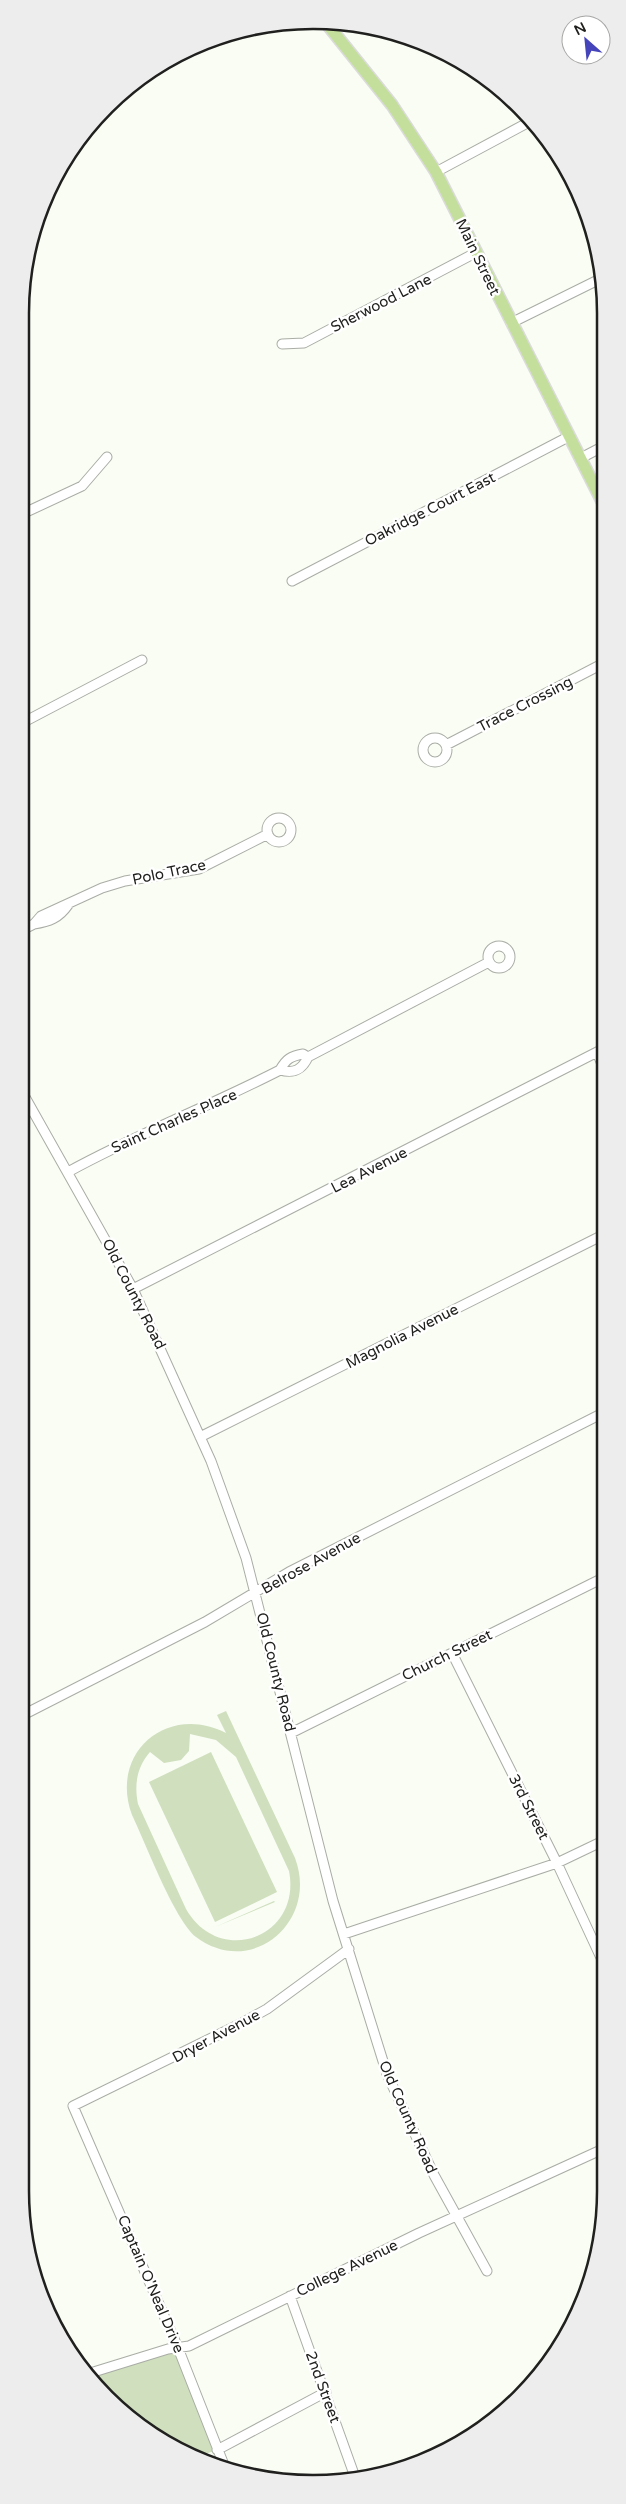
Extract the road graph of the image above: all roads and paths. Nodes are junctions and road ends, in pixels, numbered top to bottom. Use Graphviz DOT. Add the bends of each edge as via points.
graph roads {
  1 [pos="331,29"];
  2 [pos="525,124"];
  3 [pos="436,172"];
  4 [pos="476,252"];
  5 [pos="596,281"];
  6 [pos="511,323"];
  7 [pos="282,344"];
  8 [pos="568,437"];
  9 [pos="597,450"];
  10 [pos="107,457"];
  11 [pos="581,458"];
  12 [pos="597,491"];
  13 [pos="29,511"];
  14 [pos="292,582"];
  15 [pos="142,660"];
  16 [pos="597,667"];
  17 [pos="29,719"];
  18 [pos="446,745"];
  19 [pos="268,834"];
  20 [pos="29,926"];
  21 [pos="489,962"];
  22 [pos="597,1052"];
  23 [pos="308,1057"];
  24 [pos="280,1070"];
  25 [pos="29,1102"];
  26 [pos="68,1172"];
  27 [pos="597,1238"];
  28 [pos="133,1289"];
  29 [pos="597,1416"];
  30 [pos="200,1437"];
  31 [pos="597,1581"];
  32 [pos="255,1593"];
  33 [pos="452,1653"];
  34 [pos="29,1712"];
  35 [pos="292,1733"];
  36 [pos="597,1844"];
  37 [pos="557,1863"];
  38 [pos="344,1934"];
  39 [pos="597,1947"];
  40 [pos="349,1948"];
  41 [pos="74,2106"];
  42 [pos="597,2152"];
  43 [pos="456,2218"];
  44 [pos="486,2272"];
  45 [pos="290,2296"];
  46 [pos="178,2348"];
  47 [pos="94,2372"];
  48 [pos="326,2392"];
  49 [pos="217,2450"];
  50 [pos="222,2460"];
  51 [pos="353,2472"];
  1 -- 3 [label="main road, Main Street" via="392,106"];
  2 -- 3 [label="street"];
  3 -- 4 [label="main road, Main Street"];
  4 -- 6 [label="main road, Main Street"];
  4 -- 7 [label="street, Sherwood Lane" via="304,343"];
  5 -- 6 [label="street"];
  6 -- 8 [label="main road, Main Street"];
  8 -- 11 [label="main road, Main Street"];
  8 -- 14 [label="street, Oakridge Court East"];
  9 -- 11 [label="street"];
  10 -- 13 [label="street" via="82,486"];
  11 -- 12 [label="main road, Main Street"];
  15 -- 17 [label="street"];
  16 -- 18 [label="street, Trace Crossing"];
  19 -- 20 [label="street, Polo Trace" via="199,869 102,888 41,916"];
  21 -- 23 [label="street, Saint Charles Place"];
  22 -- 28 [label="street, Lea Avenue"];
  23 -- 24 [label="street, Saint Charles Place" via="297,1071"];
  23 -- 24 [label="street, Saint Charles Place" via="303,1054 292,1056 285,1060"];
  24 -- 26 [label="street, Saint Charles Place"];
  25 -- 26 [label="street, Old County Road"];
  26 -- 28 [label="street, Old County Road"];
  27 -- 30 [label="street, Magnolia Avenue"];
  28 -- 30 [label="street, Old County Road"];
  29 -- 32 [label="street, Belrose Avenue" via="340,1545"];
  30 -- 32 [label="street, Old County Road" via="235,1525"];
  31 -- 33 [label="street, Church Street"];
  32 -- 34 [label="street, Belrose Avenue"];
  32 -- 35 [label="street, Old County Road"];
  33 -- 35 [label="street, Church Street"];
  33 -- 37 [label="street, 3rd Street"];
  35 -- 38 [label="street, Old County Road"];
  36 -- 37 [label="street"];
  37 -- 38 [label="street"];
  37 -- 39 [label="street, 3rd Street"];
  38 -- 40 [label="street, Old County Road"];
  40 -- 41 [label="street, Dryer Avenue" via="267,2009"];
  40 -- 43 [label="street, Old County Road" via="389,2079"];
  41 -- 46 [label="street, Captain O'Neal Drive"];
  42 -- 43 [label="street, College Avenue" via="492,2198"];
  43 -- 44 [label="street, Old County Road"];
  43 -- 45 [label="street, College Avenue"];
  45 -- 46 [label="street, College Avenue" via="189,2346"];
  45 -- 48 [label="street, 2nd Street"];
  46 -- 47 [label="street, College Avenue"];
  46 -- 49 [label="street, Captain O'Neal Drive"];
  48 -- 49 [label="street"];
  48 -- 51 [label="street, 2nd Street"];
  49 -- 50 [label="street, Captain O'Neal Drive"];
}
